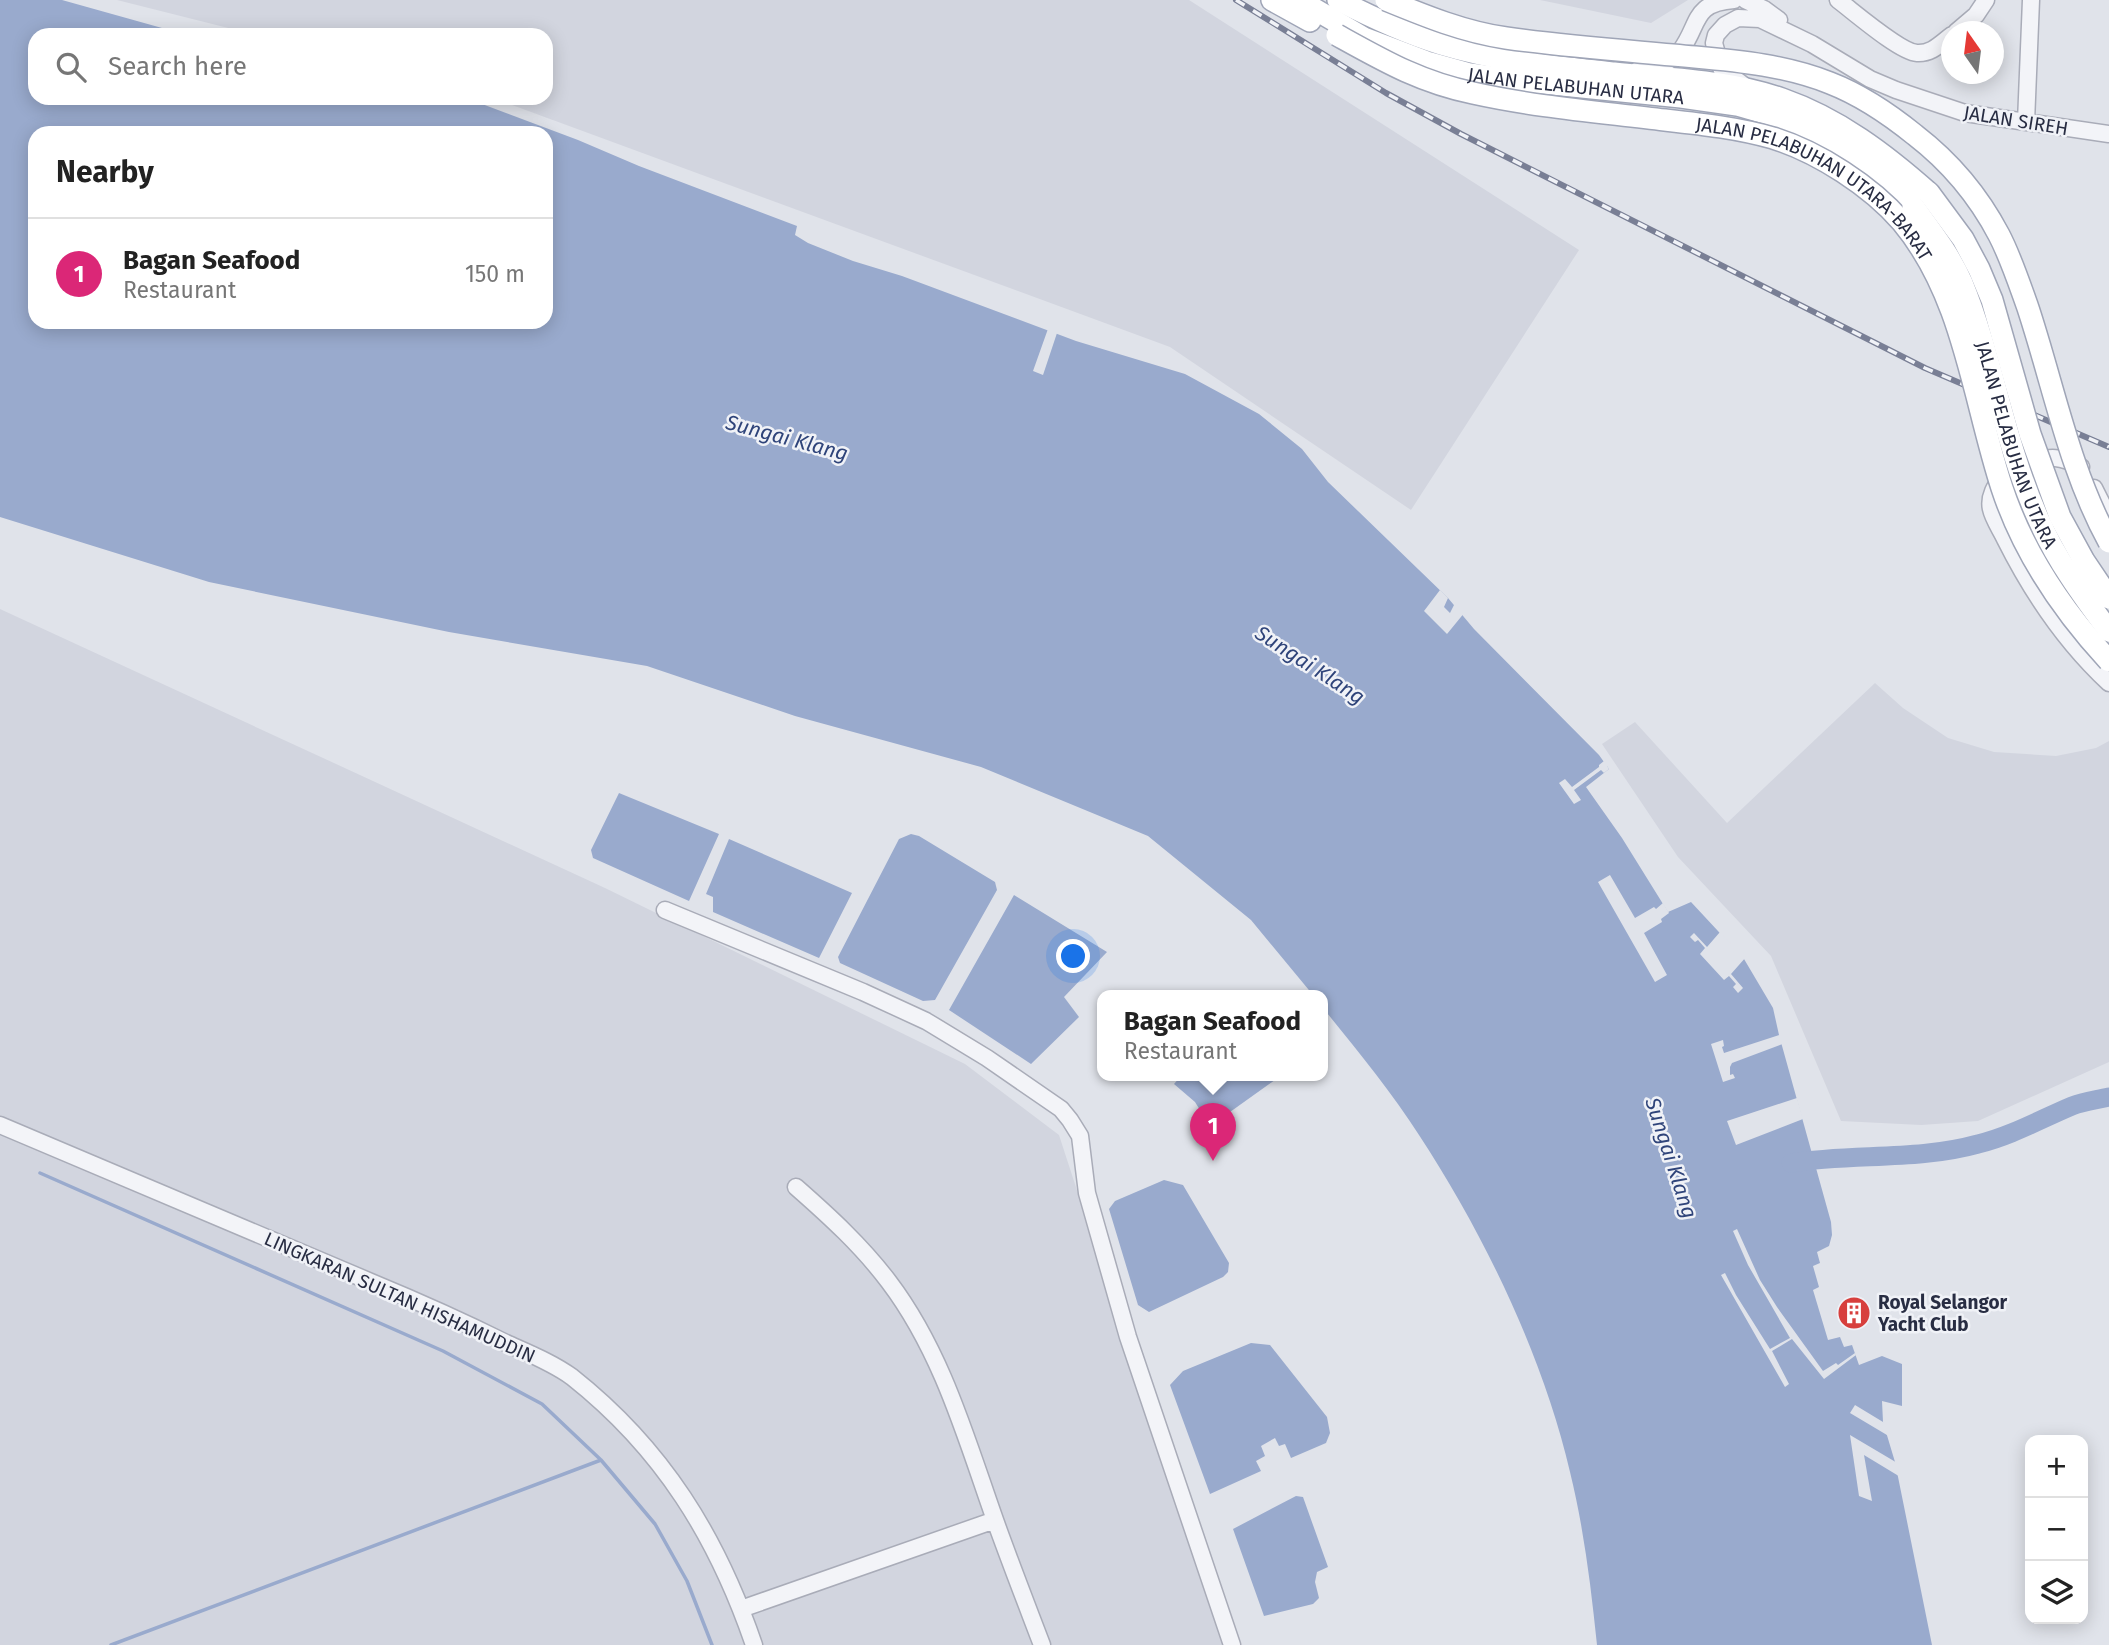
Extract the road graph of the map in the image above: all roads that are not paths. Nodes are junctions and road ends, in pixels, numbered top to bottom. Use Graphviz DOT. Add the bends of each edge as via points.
graph roads {
  1 [pos="1272,0"];
  2 [pos="1299,0"];
  3 [pos="1338,0"];
  4 [pos="1386,0"];
  5 [pos="1734,0"];
  6 [pos="1745,0"];
  7 [pos="1838,0"];
  8 [pos="1986,0"];
  9 [pos="2031,0"];
  10 [pos="1969,21"];
  11 [pos="1941,43"];
  12 [pos="1812,44"];
  13 [pos="1614,73"];
  14 [pos="1749,89"];
  15 [pos="2026,122"];
  16 [pos="2109,134"];
  17 [pos="1921,200"];
  18 [pos="2109,518"];
  19 [pos="2109,542"];
  20 [pos="2109,598"];
  21 [pos="2109,631"];
  22 [pos="2109,661"];
  23 [pos="2109,683"];
  24 [pos="665,910"];
  25 [pos="0,1125"];
  26 [pos="796,1187"];
  27 [pos="995,1520"];
  28 [pos="741,1609"];
  29 [pos="754,1645"];
  30 [pos="1042,1645"];
  31 [pos="1232,1645"];
  1 -- 22 [label="main road, JALAN PELABUHAN UTARA-BARAT, bridge" via="1428,82 1541,106 1713,125 1774,138 1822,158 1861,184 1901,221 1927,259 1961,341 2002,489 2020,531 2072,617"];
  2 -- 17 [label="main road, JALAN PELABUHAN UTARA" via="1364,38 1470,74 1709,101 1782,118 1822,135"];
  3 -- 13 [label="main road, JALAN PELABUHAN UTARA" via="1441,44 1502,58"];
  4 -- 19 [label="main road, bridge" via="1460,28 1505,38 1738,61 1790,71 1829,83 1893,117 1957,172 1982,203 1999,236 2013,264 2074,461"];
  5 -- 13 [label="street" via="1706,8 1680,52 1655,69"];
  6 -- 12 [label="street"];
  7 -- 11 [label="street" via="1904,49 1932,51"];
  8 -- 10 [label="street"];
  9 -- 15 [label="street"];
  12 -- 14 [label="street" via="1760,19 1738,18 1725,25 1716,35 1714,51 1721,68"];
  12 -- 15 [label="street, JALAN SIREH" via="1896,90 1965,113"];
  13 -- 14 [label="main road, JALAN PELABUHAN UTARA"];
  14 -- 17 [label="main road, JALAN PELABUHAN UTARA" via="1810,110 1850,132 1890,158"];
  15 -- 16 [label="street, JALAN SIREH"];
  17 -- 20 [label="main road, JALAN PELABUHAN UTARA, bridge" via="1963,239 1979,269 2060,517"];
  17 -- 21 [label="main road, JALAN PELABUHAN UTARA, bridge" via="1961,282 2038,519 2071,580"];
  18 -- 23 [label="street" via="2084,468 2054,456 2006,471 1992,492 1990,508 2015,558 2054,621"];
  24 -- 31 [label="street" via="926,1021 987,1058 1070,1120 1080,1136 1087,1193 1128,1337"];
  25 -- 28 [label="street, LINGKARAN SULTAN HISHAMUDDIN" via="430,1306 569,1375 628,1426 677,1486"];
  26 -- 27 [label="street" via="848,1236 889,1282 912,1317 967,1435"];
  27 -- 28 [label="street"];
  27 -- 30 [label="street"];
  28 -- 29 [label="street, LINGKARAN SULTAN HISHAMUDDIN"];
}
